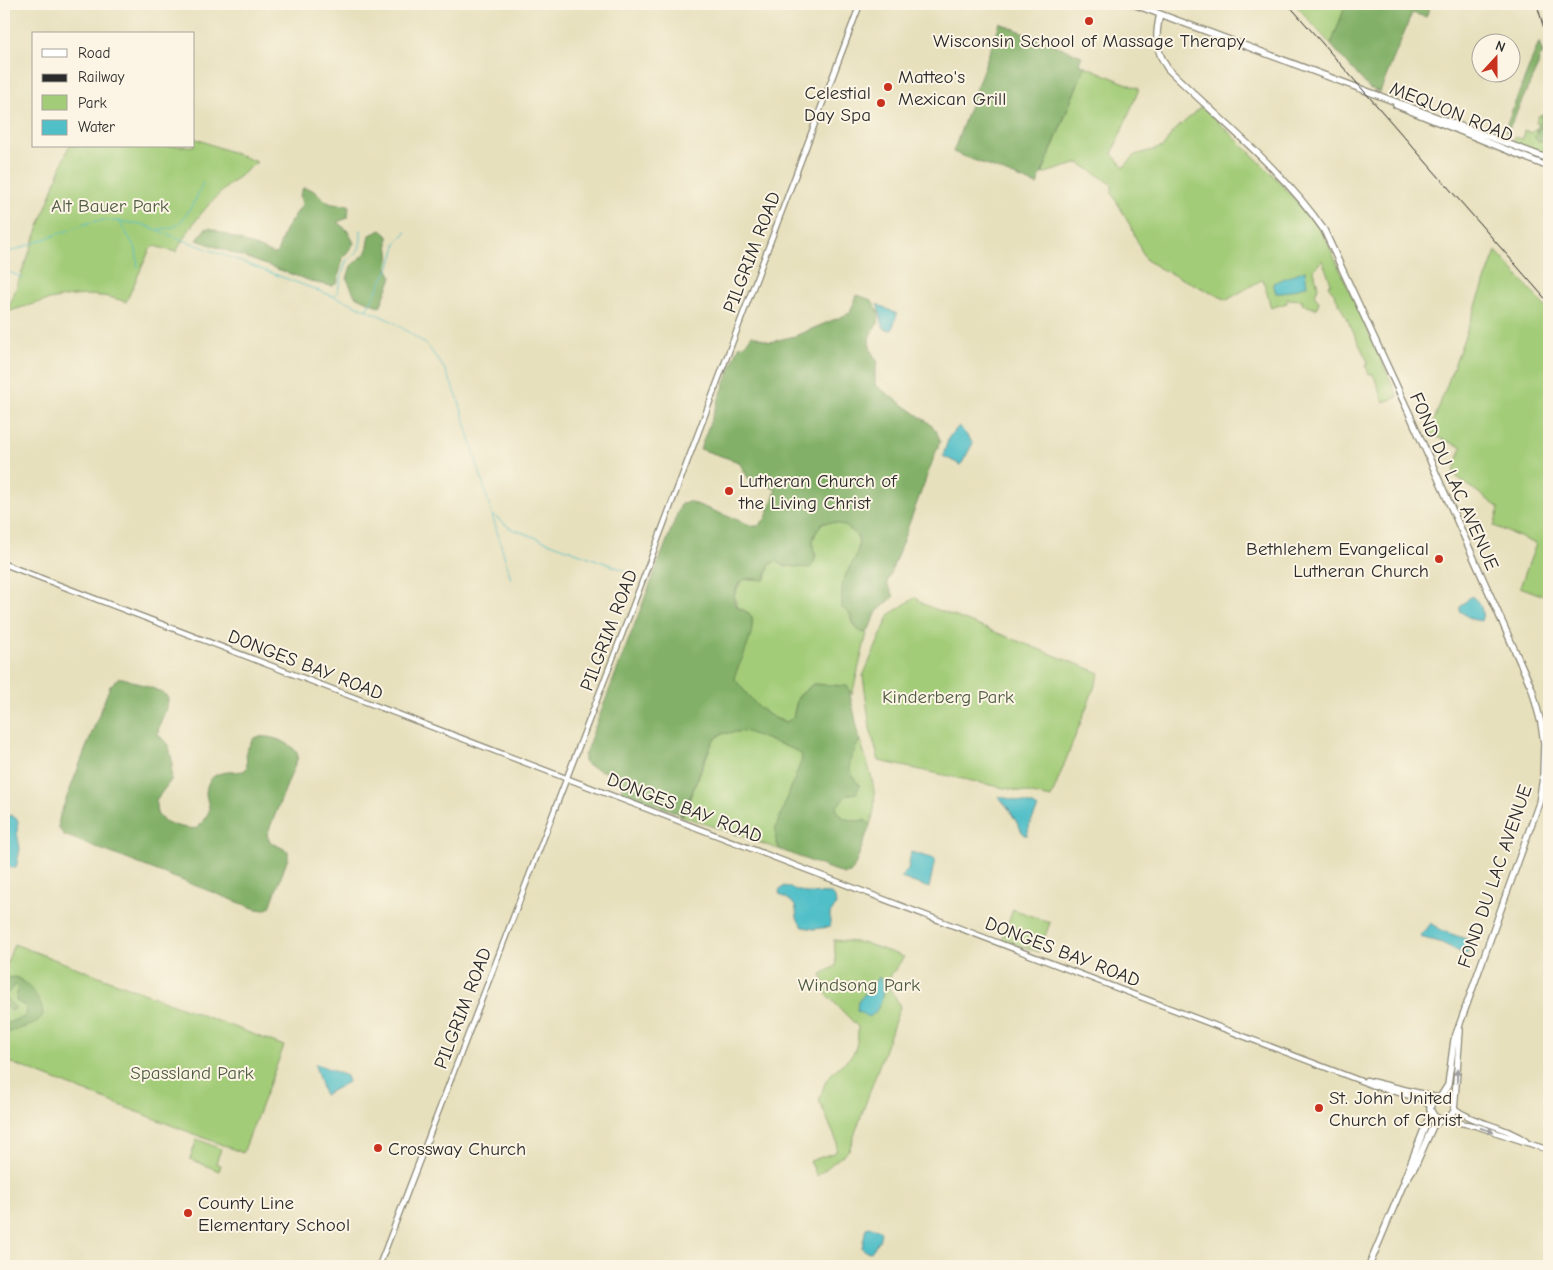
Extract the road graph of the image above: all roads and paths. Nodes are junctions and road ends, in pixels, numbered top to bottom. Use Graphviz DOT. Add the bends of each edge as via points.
graph roads {
  1 [pos="860,4"];
  2 [pos="1133,4"];
  3 [pos="1160,14"];
  4 [pos="1372,94"];
  5 [pos="1549,160"];
  6 [pos="1549,167"];
  7 [pos="4,564"];
  8 [pos="1543,728"];
  9 [pos="1549,734"];
  10 [pos="1549,775"];
  11 [pos="567,779"];
  12 [pos="1539,803"];
  13 [pos="1462,1018"];
  14 [pos="1355,1078"];
  15 [pos="1438,1096"];
  16 [pos="1454,1107"];
  17 [pos="1430,1109"];
  18 [pos="1443,1120"];
  19 [pos="1529,1143"];
  20 [pos="1549,1150"];
  21 [pos="1403,1185"];
  22 [pos="379,1266"];
  23 [pos="1370,1266"];
  1 -- 11 [label="street, PILGRIM ROAD"];
  2 -- 3 [label="main road, MEQUON ROAD"];
  3 -- 4 [label="main road, MEQUON ROAD"];
  3 -- 8 [label="main road, FOND DU LAC AVENUE" via="1156,47 1168,69 1288,184 1324,230 1532,689"];
  4 -- 5 [label="main road, MEQUON ROAD"];
  4 -- 6 [label="main road, MEQUON ROAD"];
  7 -- 11 [label="street, DONGES BAY ROAD"];
  8 -- 9 [label="main road"];
  8 -- 12 [label="main road, FOND DU LAC AVENUE"];
  10 -- 12 [label="main road"];
  11 -- 14 [label="street, DONGES BAY ROAD"];
  11 -- 22 [label="street, PILGRIM ROAD"];
  12 -- 13 [label="main road, FOND DU LAC AVENUE"];
  13 -- 15 [label="main road, FOND DU LAC AVENUE" via="1454,1040 1448,1085"];
  16 -- 13 [label="main road, FOND DU LAC AVENUE, one-way"];
  14 -- 15 [label="street, DONGES BAY ROAD"];
  14 -- 17 [label="street, DONGES BAY ROAD" via="1422,1099"];
  15 -- 16 [label="main road" via="1450,1099"];
  15 -- 17 [label="main road"];
  16 -- 18 [label="main road" via="1451,1116"];
  16 -- 19 [label="street" via="1469,1118 1514,1132"];
  17 -- 18 [label="main road" via="1434,1116"];
  17 -- 21 [label="main road"];
  18 -- 19 [label="street, one-way" via="1476,1126"];
  18 -- 21 [label="main road" via="1433,1126"];
  19 -- 20 [label="street"];
  21 -- 23 [label="main road"];
}
